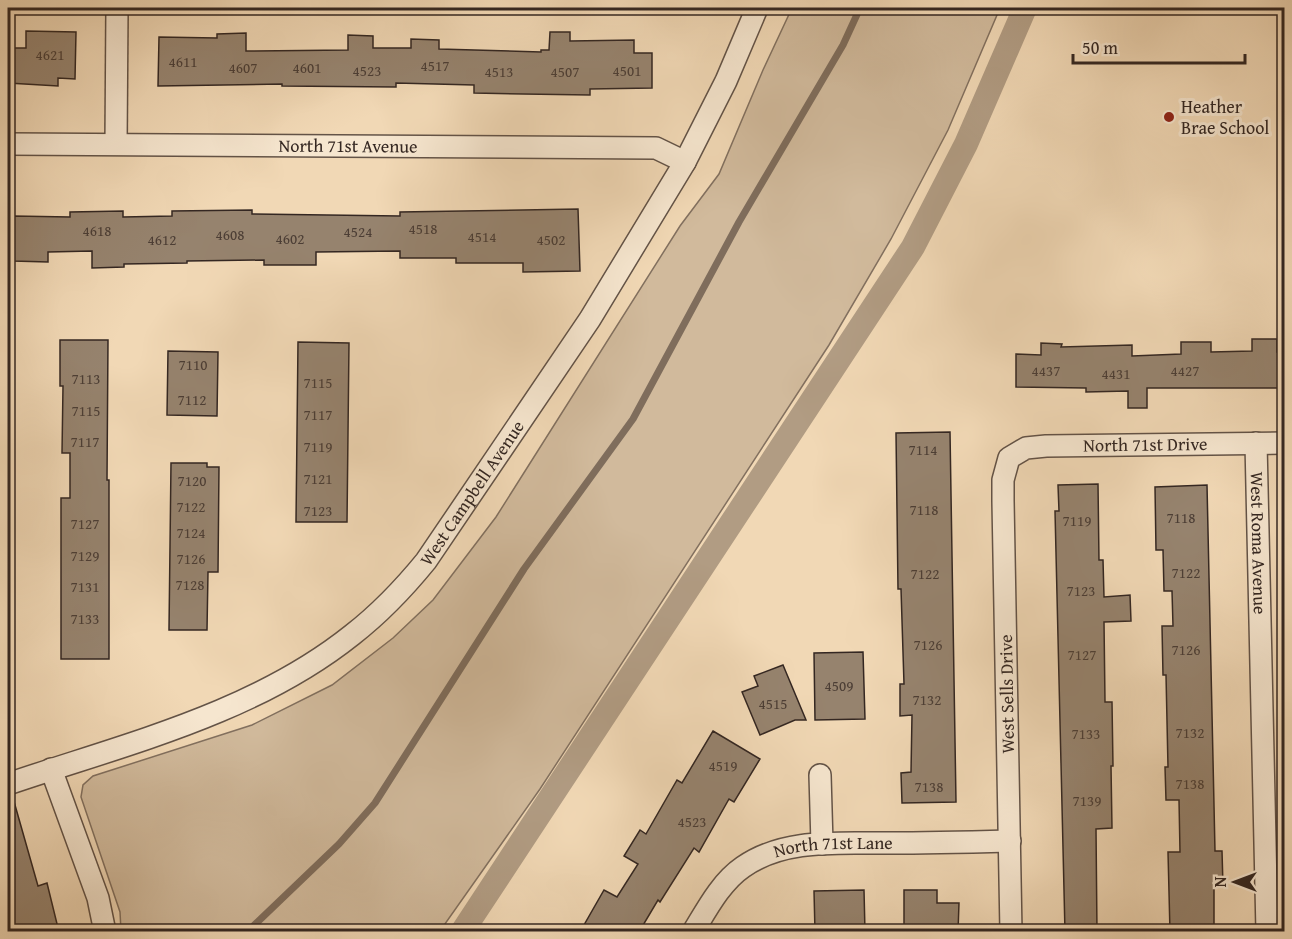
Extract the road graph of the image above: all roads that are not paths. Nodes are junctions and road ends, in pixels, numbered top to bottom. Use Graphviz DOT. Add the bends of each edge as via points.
graph roads {
  1 [pos="117,8"];
  2 [pos="757,8"];
  3 [pos="8,144"];
  4 [pos="116,144"];
  5 [pos="685,162"];
  6 [pos="1256,443"];
  7 [pos="1284,443"];
  8 [pos="1009,458"];
  9 [pos="51,770"];
  10 [pos="820,775"];
  11 [pos="8,784"];
  12 [pos="1010,841"];
  13 [pos="822,844"];
  14 [pos="105,932"];
  15 [pos="693,932"];
  16 [pos="1011,932"];
  17 [pos="1267,932"];
  1 -- 4 [label="street"];
  2 -- 5 [label="street, West Campbell Avenue"];
  3 -- 4 [label="street, North 71st Avenue"];
  4 -- 5 [label="street, North 71st Avenue" via="656,148"];
  5 -- 9 [label="street, West Campbell Avenue" via="584,329 426,561 386,604 353,635 320,658 225,709"];
  6 -- 7 [label="street, North 71st Drive"];
  6 -- 8 [label="street, North 71st Drive" via="1046,446 1026,448"];
  6 -- 17 [label="street, West Roma Avenue"];
  8 -- 12 [label="street, West Sells Drive" via="1003,501"];
  9 -- 11 [label="street, West Campbell Avenue"];
  9 -- 14 [label="street" via="98,898"];
  10 -- 13 [label="street"];
  12 -- 13 [label="street, North 71st Lane"];
  12 -- 16 [label="street, West Sells Drive"];
  13 -- 15 [label="street, North 71st Lane" via="782,849 742,867 717,892"];
}
